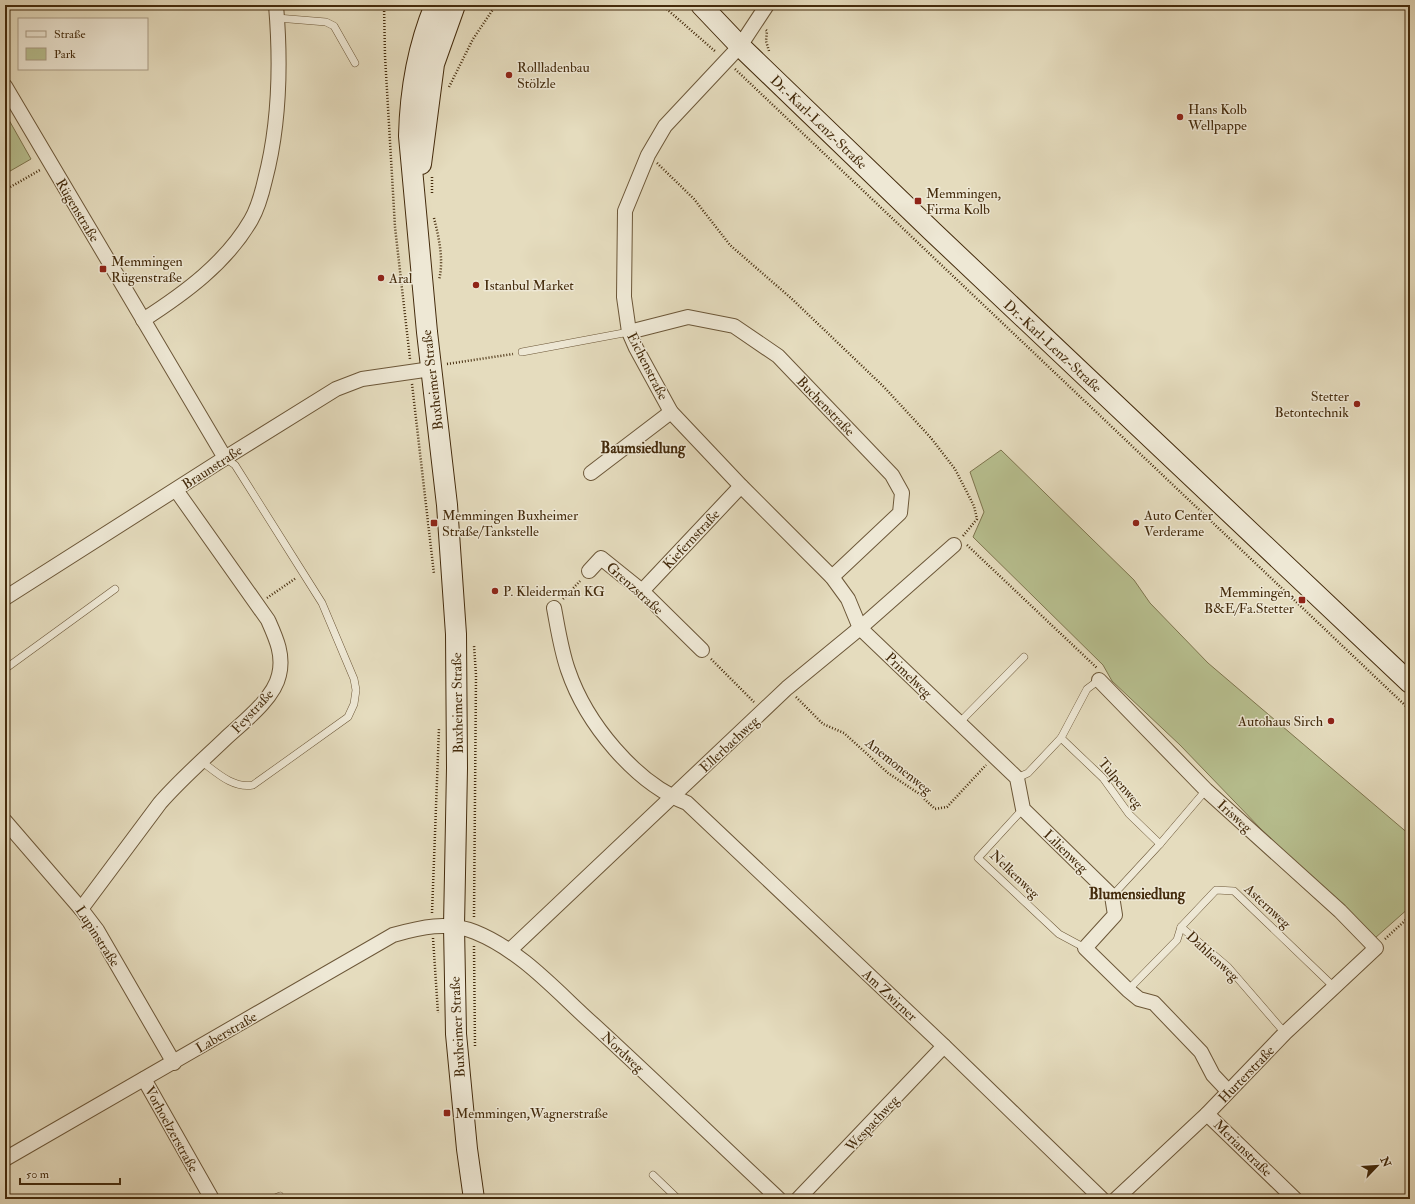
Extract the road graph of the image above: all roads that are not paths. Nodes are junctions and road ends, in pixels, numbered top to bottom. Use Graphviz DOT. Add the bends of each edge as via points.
graph roads {
  1 [pos="435,5"];
  2 [pos="455,5"];
  3 [pos="701,5"];
  4 [pos="767,5"];
  5 [pos="277,11"];
  6 [pos="740,46"];
  7 [pos="355,63"];
  8 [pos="5,86"];
  9 [pos="417,208"];
  10 [pos="143,320"];
  11 [pos="629,332"];
  12 [pos="522,352"];
  13 [pos="439,367"];
  14 [pos="671,412"];
  15 [pos="224,458"];
  16 [pos="591,473"];
  17 [pos="741,486"];
  18 [pos="176,490"];
  19 [pos="957,542"];
  20 [pos="589,571"];
  21 [pos="832,577"];
  22 [pos="115,589"];
  23 [pos="642,591"];
  24 [pos="5,598"];
  25 [pos="554,608"];
  26 [pos="860,628"];
  27 [pos="702,650"];
  28 [pos="1024,658"];
  29 [pos="5,669"];
  30 [pos="1099,680"];
  31 [pos="1410,684"];
  32 [pos="959,723"];
  33 [pos="1061,738"];
  34 [pos="201,761"];
  35 [pos="1017,778"];
  36 [pos="1206,790"];
  37 [pos="672,798"];
  38 [pos="1023,809"];
  39 [pos="5,821"];
  40 [pos="1160,844"];
  41 [pos="1112,896"];
  42 [pos="81,908"];
  43 [pos="454,926"];
  44 [pos="1181,927"];
  45 [pos="1085,948"];
  46 [pos="1376,948"];
  47 [pos="510,950"];
  48 [pos="1334,987"];
  49 [pos="1128,990"];
  50 [pos="1285,1034"];
  51 [pos="944,1046"];
  52 [pos="174,1063"];
  53 [pos="144,1079"];
  54 [pos="1228,1092"];
  55 [pos="1207,1114"];
  56 [pos="5,1159"];
  57 [pos="653,1175"];
  58 [pos="280,1196"];
  59 [pos="212,1199"];
  60 [pos="273,1199"];
  61 [pos="474,1199"];
  62 [pos="678,1199"];
  63 [pos="779,1199"];
  64 [pos="798,1199"];
  65 [pos="1102,1199"];
  66 [pos="1116,1199"];
  67 [pos="1295,1199"];
  1 -- 9 [label="main road, Buxheimer Straße" via="427,23 419,55 410,109 411,159"];
  2 -- 9 [label="main road, Buxheimer Straße" via="434,64 424,125"];
  3 -- 6 [label="main road, Dr.-Karl-Lenz-Straße"];
  4 -- 6 [label="street, Eichenstraße"];
  5 -- 7 [label="lane" via="334,26"];
  5 -- 10 [label="street" via="279,79 274,134 263,190 252,219 239,239 212,269 182,294"];
  6 -- 11 [label="street, Eichenstraße" via="665,126 648,155 625,211 624,298"];
  6 -- 31 [label="main road, Dr.-Karl-Lenz-Straße"];
  8 -- 10 [label="street, Rügenstraße"];
  9 -- 13 [label="main road, Buxheimer Straße" via="426,332"];
  10 -- 15 [label="street, Rügenstraße"];
  11 -- 12 [label="lane"];
  11 -- 14 [label="street, Eichenstraße"];
  11 -- 21 [label="street, Buchenstraße" via="688,317 734,326 778,356 892,475 902,494 900,513"];
  13 -- 15 [label="street, Braunstraße" via="362,379 343,386"];
  13 -- 43 [label="main road, Buxheimer Straße" via="456,634"];
  14 -- 16 [label="street"];
  14 -- 17 [label="street, Eichenstraße"];
  15 -- 18 [label="street, Braunstraße"];
  15 -- 34 [label="lane" via="235,465 322,603 354,679 356,690 354,704 348,717 253,785 238,785"];
  17 -- 21 [label="street, Eichenstraße"];
  17 -- 23 [label="street, Kiefernstraße"];
  18 -- 24 [label="street, Braunstraße"];
  18 -- 34 [label="street, Feystraße" via="268,620 278,643 281,660 274,689 256,710"];
  19 -- 26 [label="street, Ellerbachweg"];
  20 -- 23 [label="street, Grenzstraße" via="601,558"];
  21 -- 26 [label="street, Eichenstraße" via="848,599"];
  22 -- 29 [label="lane"];
  23 -- 27 [label="street, Grenzstraße"];
  25 -- 37 [label="street" via="568,671 595,723 607,740 642,776"];
  26 -- 32 [label="street, Primelweg"];
  26 -- 37 [label="street, Ellerbachweg" via="787,688"];
  28 -- 32 [label="lane"];
  30 -- 33 [label="lane" via="1087,689"];
  30 -- 36 [label="street, Irisweg"];
  32 -- 35 [label="street, Primelweg"];
  33 -- 35 [label="lane" via="1028,773"];
  33 -- 40 [label="lane, Tulpenweg" via="1103,778 1129,814"];
  34 -- 42 [label="street, Feystraße" via="160,803"];
  35 -- 38 [label="street"];
  36 -- 40 [label="lane"];
  36 -- 46 [label="street, Irisweg" via="1334,906"];
  37 -- 47 [label="street, Ellerbachweg"];
  37 -- 51 [label="street, Am Zwirner" via="687,803"];
  38 -- 41 [label="street, Lilienweg"];
  38 -- 45 [label="lane, Nelkenweg" via="978,858 1058,934"];
  39 -- 42 [label="street, Lupinstraße"];
  40 -- 41 [label="lane"];
  41 -- 45 [label="street" via="1115,915"];
  42 -- 52 [label="street, Lupinstraße" via="97,930"];
  43 -- 47 [label="street, Nordweg" via="474,932"];
  43 -- 52 [label="street, Laberstraße" via="426,927 393,935"];
  43 -- 61 [label="main road, Buxheimer Straße" via="456,1034"];
  44 -- 48 [label="lane, Asternweg" via="1216,890 1234,892"];
  44 -- 49 [label="lane, Dahlienweg" via="1176,940"];
  44 -- 50 [label="lane, Dahlienweg" via="1228,967"];
  45 -- 49 [label="street"];
  46 -- 48 [label="street, Hurterstraße"];
  47 -- 63 [label="street, Nordweg"];
  48 -- 50 [label="street, Hurterstraße"];
  49 -- 54 [label="street" via="1139,999 1154,1003 1201,1052 1213,1075"];
  50 -- 54 [label="street, Hurterstraße"];
  51 -- 64 [label="street, Wespachweg"];
  51 -- 65 [label="street, Am Zwirner"];
  52 -- 53 [label="street, Laberstraße"];
  53 -- 56 [label="street, Laberstraße"];
  53 -- 59 [label="street, Vorhoelzerstraße"];
  54 -- 55 [label="street, Hurterstraße"];
  55 -- 66 [label="street, Hurterstraße"];
  55 -- 67 [label="street, Merianstraße"];
  57 -- 62 [label="lane"];
  58 -- 60 [label="lane"];
}
